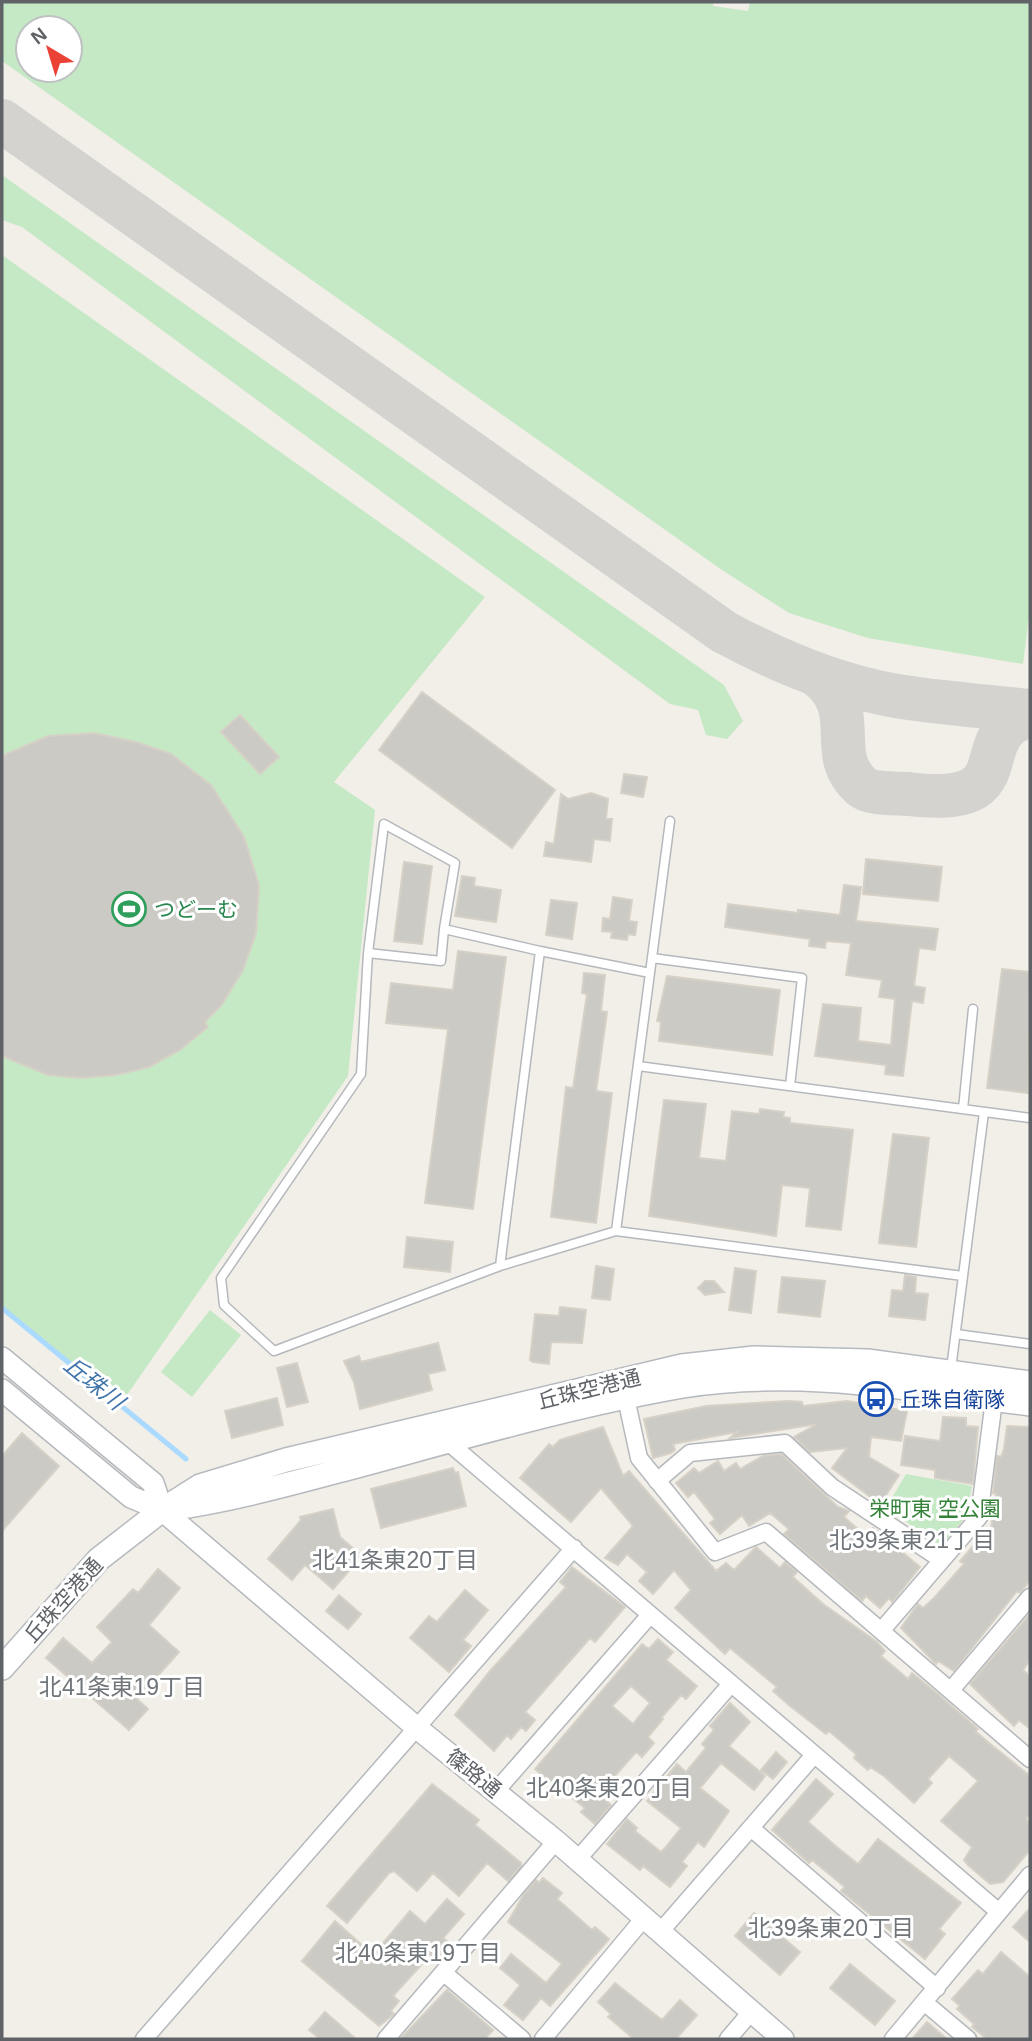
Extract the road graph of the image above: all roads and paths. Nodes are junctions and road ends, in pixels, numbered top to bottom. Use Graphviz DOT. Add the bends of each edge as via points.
graph roads {
  1 [pos="670,821"];
  2 [pos="444,929"];
  3 [pos="540,951"];
  4 [pos="368,953"];
  5 [pos="652,958"];
  6 [pos="650,973"];
  7 [pos="973,1009"];
  8 [pos="638,1066"];
  9 [pos="790,1086"];
  10 [pos="962,1109"];
  11 [pos="984,1112"];
  12 [pos="1030,1118"];
  13 [pos="616,1231"];
  14 [pos="500,1266"];
  15 [pos="963,1276"];
  16 [pos="956,1334"];
  17 [pos="1030,1344"];
  18 [pos="2,1358"];
  19 [pos="949,1383"];
  20 [pos="1030,1383"];
  21 [pos="2,1390"];
  22 [pos="625,1398"];
  23 [pos="994,1400"];
  24 [pos="1030,1404"];
  25 [pos="447,1433"];
  26 [pos="657,1481"];
  27 [pos="162,1510"];
  28 [pos="574,1548"];
  29 [pos="942,1560"];
  30 [pos="1030,1597"];
  31 [pos="650,1615"];
  32 [pos="881,1631"];
  33 [pos="2,1668"];
  34 [pos="731,1684"];
  35 [pos="951,1690"];
  36 [pos="416,1728"];
  37 [pos="1027,1751"];
  38 [pos="814,1755"];
  39 [pos="496,1791"];
  40 [pos="751,1828"];
  41 [pos="556,1841"];
  42 [pos="577,1860"];
  43 [pos="1030,1875"];
  44 [pos="999,1912"];
  45 [pos="652,1926"];
  46 [pos="444,1973"];
  47 [pos="937,1988"];
  48 [pos="924,2002"];
  49 [pos="751,2012"];
  50 [pos="145,2039"];
  51 [pos="386,2039"];
  52 [pos="522,2039"];
  53 [pos="543,2039"];
  54 [pos="729,2039"];
  55 [pos="783,2039"];
  56 [pos="893,2039"];
  57 [pos="968,2039"];
  1 -- 5 [label="lane"];
  2 -- 3 [label="lane"];
  2 -- 4 [label="lane" via="441,961"];
  2 -- 4 [label="lane" via="454,863 384,824"];
  3 -- 6 [label="lane"];
  3 -- 14 [label="lane"];
  4 -- 14 [label="lane" via="360,1074 221,1278 224,1305 274,1351"];
  5 -- 6 [label="lane"];
  5 -- 9 [label="lane" via="803,978"];
  6 -- 8 [label="lane"];
  7 -- 10 [label="lane"];
  8 -- 9 [label="lane"];
  8 -- 13 [label="lane"];
  9 -- 10 [label="lane"];
  10 -- 11 [label="lane"];
  11 -- 12 [label="lane"];
  11 -- 15 [label="lane"];
  13 -- 14 [label="lane"];
  13 -- 15 [label="lane"];
  15 -- 16 [label="lane"];
  16 -- 17 [label="lane"];
  16 -- 19 [label="lane"];
  18 -- 27 [label="street, 篠路通" via="153,1483"];
  19 -- 20 [label="main road, 丘珠空港通"];
  19 -- 22 [label="main road, 丘珠空港通" via="768,1379 684,1386"];
  19 -- 23 [label="main road, 丘珠空港通"];
  19 -- 25 [label="main road, 丘珠空港通" via="867,1361 754,1357 682,1366"];
  21 -- 27 [label="street, 篠路通" via="131,1497"];
  22 -- 25 [label="main road, 丘珠空港通"];
  22 -- 26 [label="street" via="639,1458"];
  23 -- 24 [label="main road, 丘珠空港通"];
  23 -- 29 [label="street" via="979,1517"];
  25 -- 27 [label="main road, 丘珠空港通" via="286,1460 210,1483"];
  25 -- 28 [label="street"];
  26 -- 29 [label="street" via="690,1453 785,1443 832,1487"];
  26 -- 32 [label="street" via="715,1552 766,1532"];
  27 -- 33 [label="main road, 丘珠空港通" via="99,1559"];
  27 -- 36 [label="street, 篠路通"];
  28 -- 31 [label="street"];
  28 -- 36 [label="street"];
  29 -- 32 [label="street"];
  30 -- 35 [label="street"];
  31 -- 34 [label="street"];
  31 -- 39 [label="street"];
  32 -- 35 [label="street"];
  34 -- 38 [label="street"];
  34 -- 42 [label="street"];
  35 -- 37 [label="street"];
  36 -- 39 [label="street, 篠路通"];
  36 -- 50 [label="street"];
  38 -- 40 [label="street"];
  38 -- 44 [label="street"];
  39 -- 41 [label="street, 篠路通"];
  40 -- 45 [label="street"];
  40 -- 47 [label="street"];
  41 -- 42 [label="street, 篠路通"];
  41 -- 46 [label="street"];
  42 -- 45 [label="street, 篠路通"];
  43 -- 44 [label="street"];
  44 -- 47 [label="street"];
  45 -- 49 [label="street, 篠路通"];
  45 -- 53 [label="street"];
  46 -- 51 [label="street"];
  46 -- 52 [label="street"];
  47 -- 48 [label="street"];
  48 -- 56 [label="street"];
  48 -- 57 [label="street"];
  49 -- 54 [label="street"];
  49 -- 55 [label="street, 篠路通"];
}
